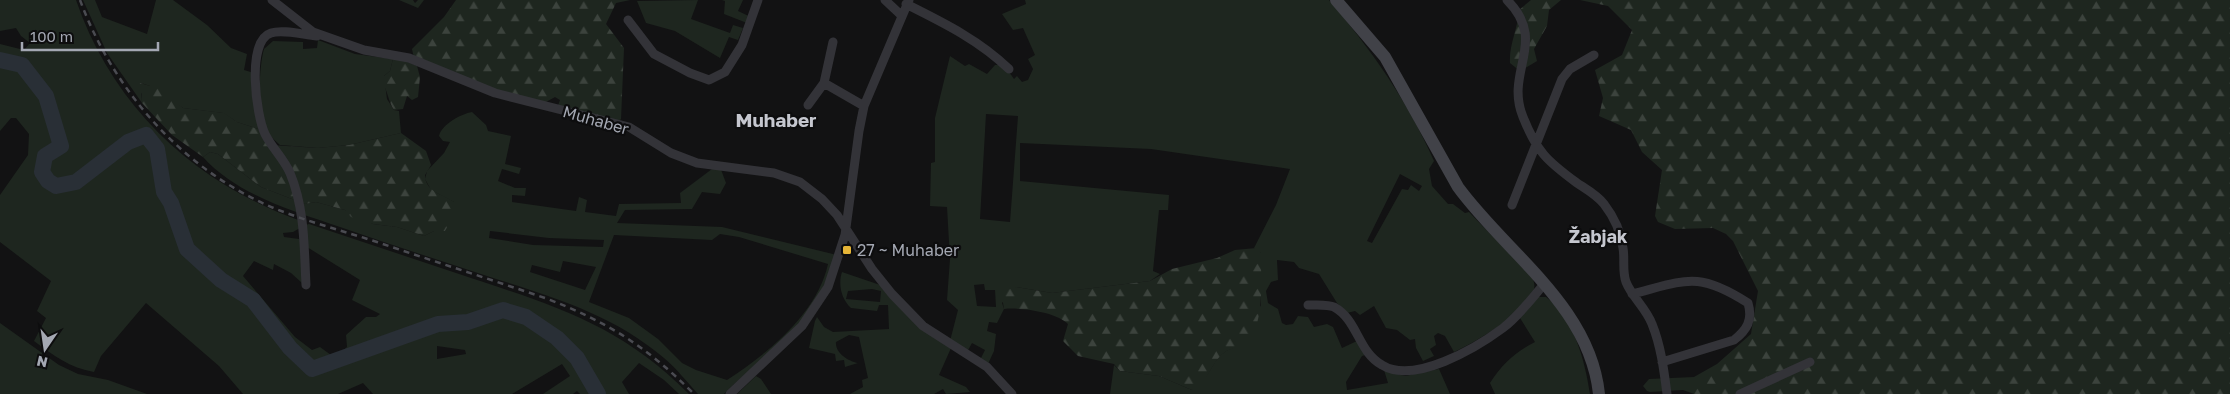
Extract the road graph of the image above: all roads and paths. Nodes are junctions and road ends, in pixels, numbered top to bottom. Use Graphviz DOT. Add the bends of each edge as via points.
graph roads {
  1 [pos="272,0"];
  2 [pos="758,0"];
  3 [pos="885,0"];
  4 [pos="1336,0"];
  5 [pos="1507,0"];
  6 [pos="908,2"];
  7 [pos="901,15"];
  8 [pos="628,20"];
  9 [pos="327,37"];
  10 [pos="833,42"];
  11 [pos="1594,55"];
  12 [pos="1009,69"];
  13 [pos="824,83"];
  14 [pos="808,105"];
  15 [pos="864,106"];
  16 [pos="1535,145"];
  17 [pos="1512,205"];
  18 [pos="846,231"];
  19 [pos="1545,283"];
  20 [pos="306,285"];
  21 [pos="1632,294"];
  22 [pos="1308,305"];
  23 [pos="1662,362"];
  24 [pos="1810,362"];
  25 [pos="730,394"];
  26 [pos="1012,394"];
  27 [pos="1599,394"];
  28 [pos="1667,394"];
  29 [pos="1740,394"];
  1 -- 9 [label="street, Muhaber" via="313,32"];
  2 -- 8 [label="street" via="742,45 725,72 710,80 654,54"];
  3 -- 7 [label="street"];
  4 -- 19 [label="street" via="1385,57 1471,205"];
  5 -- 16 [label="street" via="1523,22 1526,36 1517,94"];
  6 -- 7 [label="street"];
  6 -- 12 [label="street" via="990,50"];
  7 -- 15 [label="street"];
  9 -- 18 [label="street, Muhaber" via="364,50 409,58 495,94 628,127 671,153 697,163 774,173 800,182 822,199"];
  9 -- 20 [label="street, Muhaber" via="273,32 258,43 256,105 265,134 290,172 303,218"];
  10 -- 13 [label="street"];
  11 -- 16 [label="street" via="1570,69 1562,79"];
  13 -- 14 [label="street"];
  13 -- 15 [label="street"];
  15 -- 18 [label="street"];
  16 -- 17 [label="street"];
  16 -- 21 [label="street" via="1544,158 1602,202 1613,216 1623,249 1626,281"];
  18 -- 25 [label="street" via="828,287 802,326"];
  18 -- 26 [label="street, Muhaber" via="892,294 923,326 987,367"];
  19 -- 22 [label="street" via="1503,328 1420,371 1402,372 1382,366 1367,353 1350,320 1333,306"];
  19 -- 27 [label="street" via="1581,337 1593,366"];
  21 -- 23 [label="street" via="1652,323"];
  21 -- 23 [label="street" via="1688,280 1704,281 1748,303 1751,312 1743,334 1734,340"];
  23 -- 28 [label="street"];
  24 -- 29 [label="street"];
}
